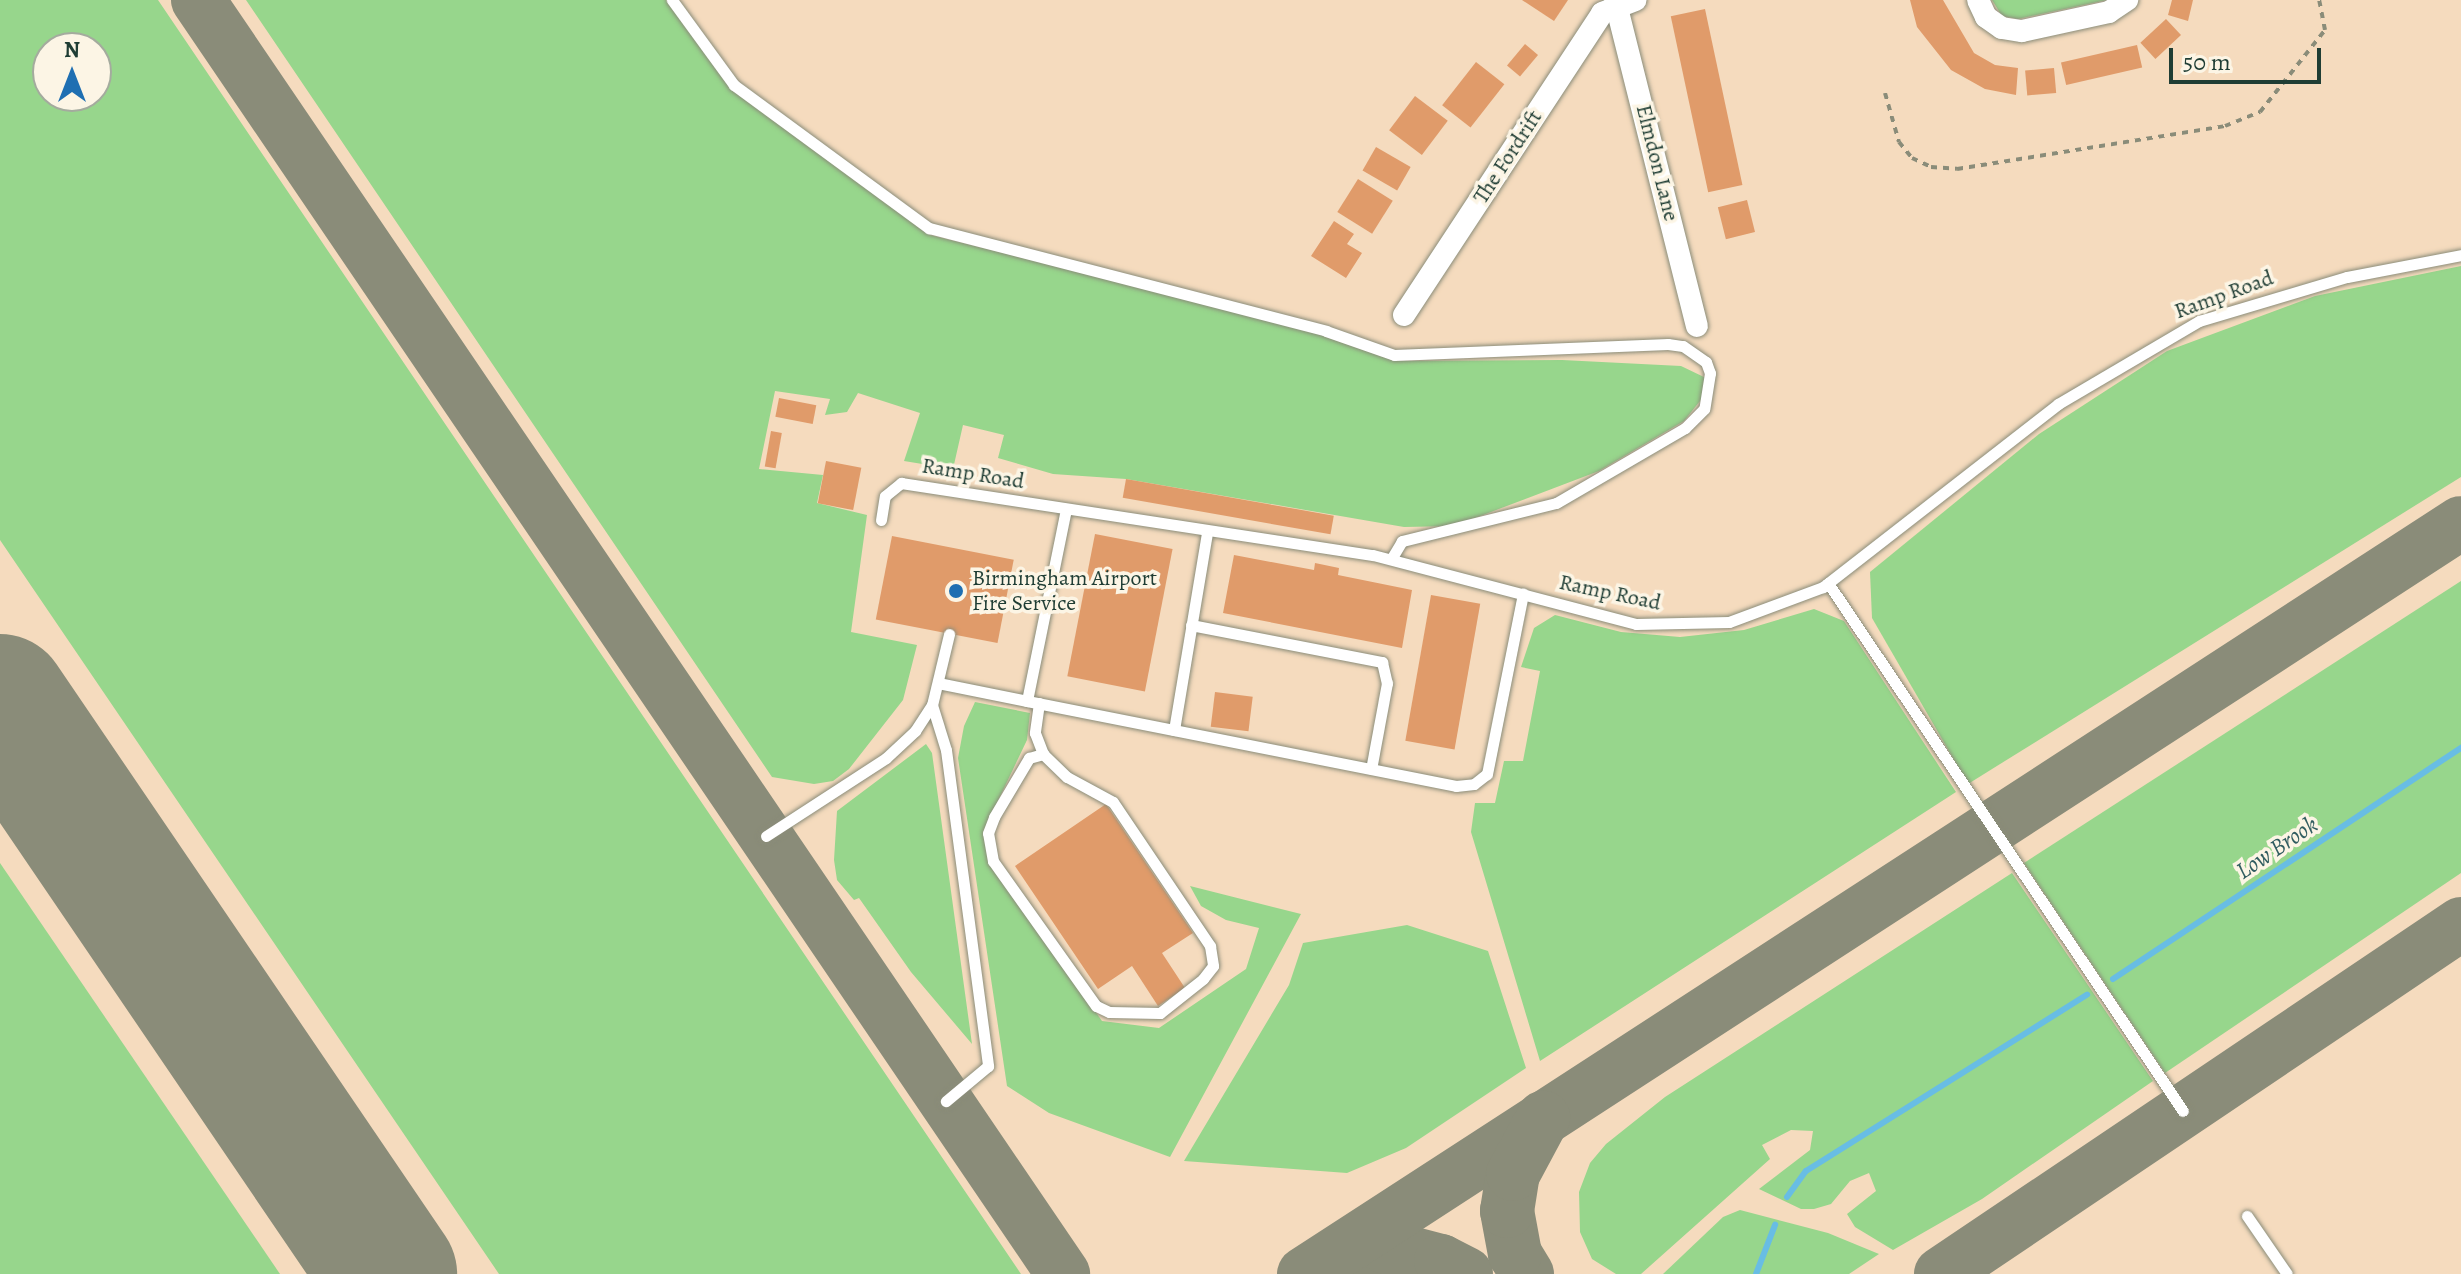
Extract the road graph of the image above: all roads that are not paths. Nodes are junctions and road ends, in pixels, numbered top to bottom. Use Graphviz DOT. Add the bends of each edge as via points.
graph roads {
  1 [pos="672,0"];
  2 [pos="1978,0"];
  3 [pos="2127,0"];
  4 [pos="1623,3"];
  5 [pos="2461,255"];
  6 [pos="1404,315"];
  7 [pos="1697,326"];
  8 [pos="1066,509"];
  9 [pos="881,520"];
  10 [pos="1207,532"];
  11 [pos="1391,559"];
  12 [pos="1828,583"];
  13 [pos="1523,594"];
  14 [pos="1191,625"];
  15 [pos="949,634"];
  16 [pos="938,683"];
  17 [pos="1033,702"];
  18 [pos="932,705"];
  19 [pos="1174,730"];
  20 [pos="1043,754"];
  21 [pos="1371,769"];
  22 [pos="766,836"];
  23 [pos="946,1101"];
  24 [pos="2183,1111"];
  25 [pos="2247,1216"];
  26 [pos="2287,1274"];
  1 -- 11 [label="lane" via="734,85 929,228 1326,331 1394,355 1668,344 1683,346 1706,362 1710,373 1704,409 1685,428 1556,503 1402,541"];
  2 -- 3 [label="street" via="1986,17 2002,28 2022,31 2109,12"];
  4 -- 6 [label="street, The Fordrift" via="1602,13"];
  4 -- 7 [label="street, Elmdon Lane"];
  5 -- 12 [label="lane, Ramp Road" via="2332,281 2199,321 2058,404"];
  8 -- 9 [label="lane, Ramp Road" via="901,483 885,496"];
  8 -- 10 [label="lane, Ramp Road"];
  8 -- 17 [label="lane"];
  10 -- 11 [label="lane, Ramp Road"];
  10 -- 14 [label="lane"];
  11 -- 13 [label="lane, Ramp Road"];
  12 -- 13 [label="lane, Ramp Road" via="1773,609 1686,627 1636,624"];
  12 -- 24 [label="lane"];
  13 -- 21 [label="lane" via="1481,782 1465,787"];
  14 -- 19 [label="lane"];
  14 -- 21 [label="lane" via="1382,662 1387,683"];
  15 -- 16 [label="lane"];
  16 -- 17 [label="lane"];
  16 -- 18 [label="lane"];
  17 -- 19 [label="lane"];
  17 -- 20 [label="lane"];
  18 -- 22 [label="lane" via="886,758"];
  18 -- 23 [label="lane" via="946,750 988,1066"];
  19 -- 21 [label="lane"];
  20 -- 20 [label="lane" via="1067,777 1113,802 1207,938 1213,966 1160,1013 1096,1006 993,861 988,833 994,817 1029,758"];
  25 -- 26 [label="lane"];
}
